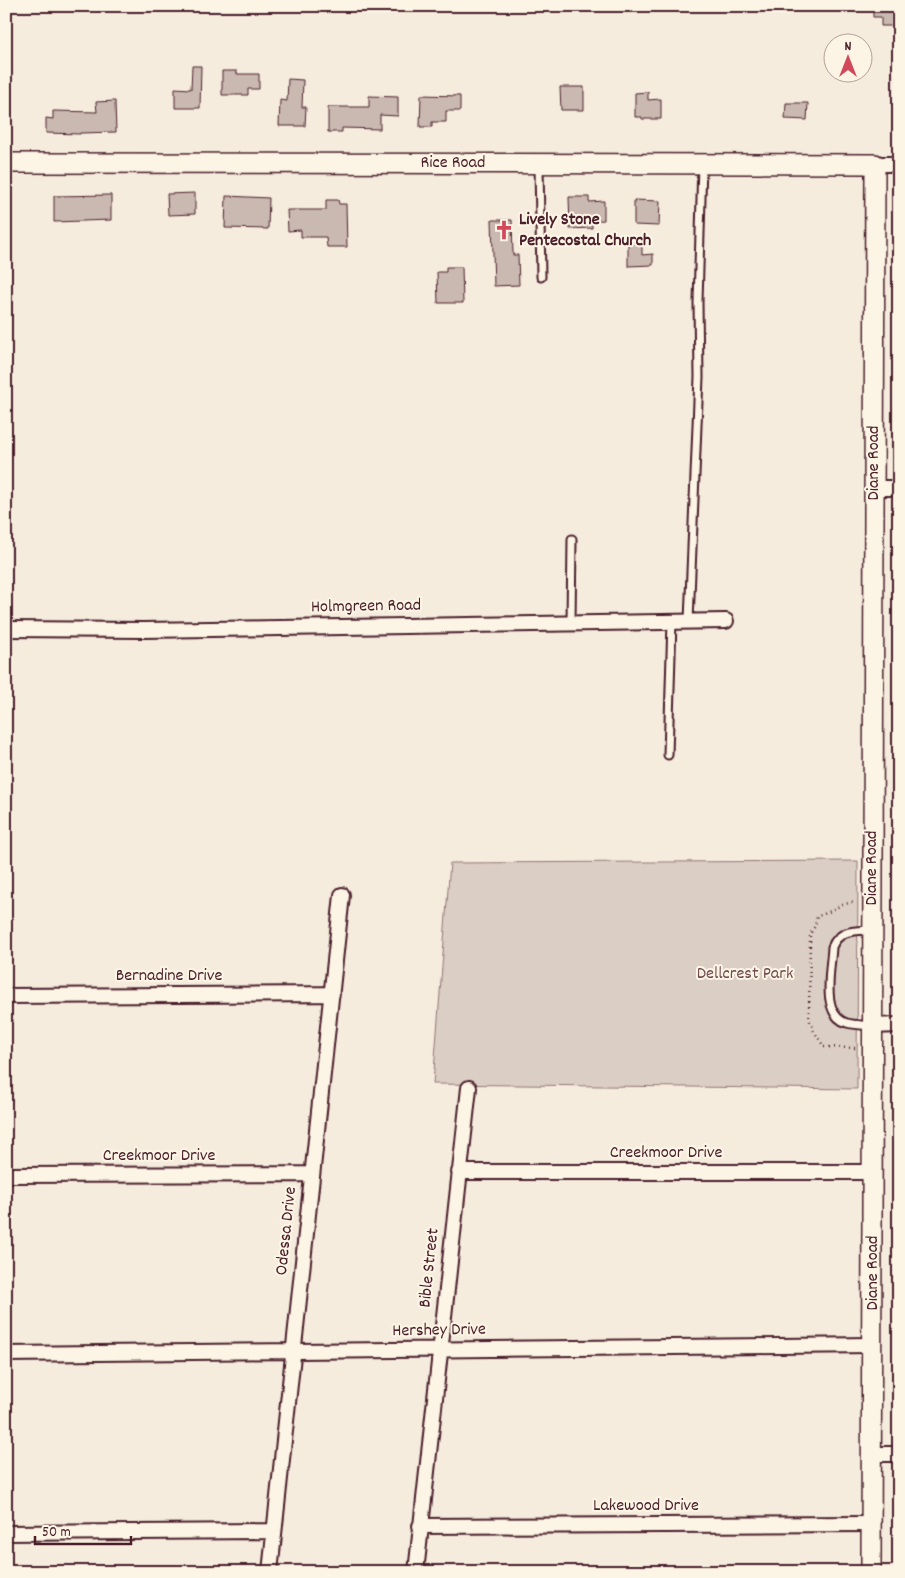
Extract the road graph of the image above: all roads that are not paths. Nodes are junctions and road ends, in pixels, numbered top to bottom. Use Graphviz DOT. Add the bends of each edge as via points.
graph roads {
  1 [pos="6,163"];
  2 [pos="539,163"];
  3 [pos="702,163"];
  4 [pos="875,164"];
  5 [pos="899,164"];
  6 [pos="541,277"];
  7 [pos="874,488"];
  8 [pos="899,488"];
  9 [pos="572,539"];
  10 [pos="726,620"];
  11 [pos="672,621"];
  12 [pos="689,621"];
  13 [pos="571,623"];
  14 [pos="6,630"];
  15 [pos="668,755"];
  16 [pos="342,895"];
  17 [pos="872,930"];
  18 [pos="332,994"];
  19 [pos="6,996"];
  20 [pos="872,1026"];
  21 [pos="899,1026"];
  22 [pos="469,1088"];
  23 [pos="459,1172"];
  24 [pos="873,1172"];
  25 [pos="312,1174"];
  26 [pos="6,1175"];
  27 [pos="873,1345"];
  28 [pos="440,1350"];
  29 [pos="294,1352"];
  30 [pos="6,1354"];
  31 [pos="872,1454"];
  32 [pos="899,1454"];
  33 [pos="871,1524"];
  34 [pos="420,1526"];
  35 [pos="274,1532"];
  36 [pos="6,1533"];
  37 [pos="270,1572"];
  38 [pos="416,1572"];
  39 [pos="871,1572"];
  1 -- 2 [label="street, Rice Road"];
  2 -- 3 [label="street, Rice Road"];
  2 -- 6 [label="lane"];
  3 -- 4 [label="street, Rice Road"];
  3 -- 12 [label="lane" via="699,396"];
  4 -- 5 [label="street, Rice Road"];
  4 -- 7 [label="street, Diane Road"];
  7 -- 8 [label="street"];
  7 -- 17 [label="street, Diane Road"];
  9 -- 13 [label="lane"];
  10 -- 12 [label="street, Holmgreen Road"];
  11 -- 12 [label="street, Holmgreen Road"];
  11 -- 13 [label="street, Holmgreen Road"];
  11 -- 15 [label="lane"];
  13 -- 14 [label="street, Holmgreen Road"];
  16 -- 18 [label="street, Odessa Drive"];
  17 -- 20 [label="street, Diane Road"];
  17 -- 20 [label="lane" via="850,931 834,940 829,1001 837,1018"];
  18 -- 19 [label="street, Bernadine Drive"];
  18 -- 25 [label="street, Odessa Drive"];
  20 -- 21 [label="street"];
  20 -- 24 [label="street, Diane Road"];
  22 -- 23 [label="street, Bible Street"];
  23 -- 24 [label="street, Creekmoor Drive"];
  23 -- 28 [label="street, Bible Street"];
  24 -- 27 [label="street, Diane Road"];
  25 -- 26 [label="street, Creekmoor Drive"];
  25 -- 29 [label="street, Odessa Drive"];
  27 -- 28 [label="street, Hershey Drive"];
  27 -- 31 [label="street, Diane Road"];
  28 -- 29 [label="street, Hershey Drive"];
  28 -- 34 [label="street, Bible Street"];
  29 -- 30 [label="street, Hershey Drive"];
  29 -- 35 [label="street, Odessa Drive"];
  31 -- 32 [label="street"];
  31 -- 33 [label="street, Diane Road"];
  33 -- 34 [label="street, Lakewood Drive"];
  33 -- 39 [label="street, Diane Road"];
  34 -- 38 [label="street, Bible Street"];
  35 -- 36 [label="street"];
  35 -- 37 [label="street, Odessa Drive"];
}
